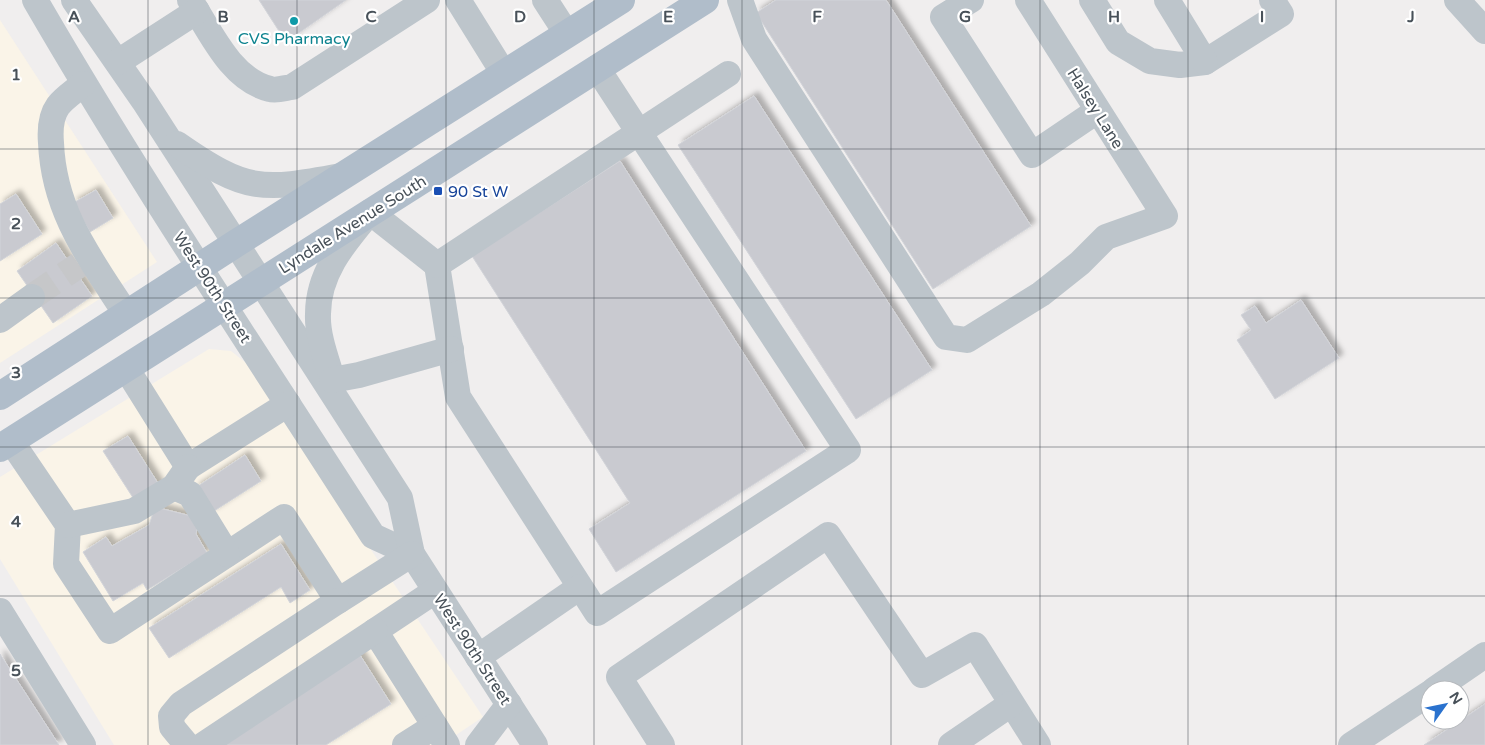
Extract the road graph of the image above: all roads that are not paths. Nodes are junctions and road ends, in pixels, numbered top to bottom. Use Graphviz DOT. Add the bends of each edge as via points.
graph roads {
  1 [pos="35,0"];
  2 [pos="74,0"];
  3 [pos="426,0"];
  4 [pos="458,0"];
  5 [pos="545,0"];
  6 [pos="622,0"];
  7 [pos="706,0"];
  8 [pos="740,0"];
  9 [pos="971,0"];
  10 [pos="1028,0"];
  11 [pos="1092,0"];
  12 [pos="1167,0"];
  13 [pos="1272,0"];
  14 [pos="1457,0"];
  15 [pos="193,5"];
  16 [pos="937,8"];
  17 [pos="1485,31"];
  18 [pos="567,34"];
  19 [pos="118,62"];
  20 [pos="1205,62"];
  21 [pos="597,68"];
  22 [pos="504,74"];
  23 [pos="728,74"];
  24 [pos="84,84"];
  25 [pos="1098,111"];
  26 [pos="638,130"];
  27 [pos="168,138"];
  28 [pos="345,175"];
  29 [pos="370,212"];
  30 [pos="235,244"];
  31 [pos="437,265"];
  32 [pos="199,267"];
  33 [pos="260,282"];
  34 [pos="32,297"];
  35 [pos="225,305"];
  36 [pos="126,314"];
  37 [pos="0,320"];
  38 [pos="451,349"];
  39 [pos="126,368"];
  40 [pos="336,391"];
  41 [pos="0,396"];
  42 [pos="288,404"];
  43 [pos="6,445"];
  44 [pos="181,477"];
  45 [pos="68,525"];
  46 [pos="227,554"];
  47 [pos="412,554"];
  48 [pos="580,587"];
  49 [pos="436,591"];
  50 [pos="338,601"];
  51 [pos="0,611"];
  52 [pos="374,631"];
  53 [pos="1485,656"];
  54 [pos="478,657"];
  55 [pos="1449,680"];
  56 [pos="1420,700"];
  57 [pos="509,704"];
  58 [pos="1011,704"];
  59 [pos="441,736"];
  60 [pos="83,745"];
  61 [pos="188,745"];
  62 [pos="203,745"];
  63 [pos="405,745"];
  64 [pos="478,745"];
  65 [pos="535,745"];
  66 [pos="662,745"];
  67 [pos="951,745"];
  68 [pos="1038,745"];
  69 [pos="1351,745"];
  1 -- 24 [label="street, West 90th Street"];
  2 -- 19 [label="street, West 90th Street"];
  3 -- 15 [label="street" via="292,86 272,90 250,83 234,68"];
  4 -- 22 [label="street"];
  5 -- 18 [label="street"];
  6 -- 18 [label="main road"];
  7 -- 21 [label="main road, Lyndale Avenue South"];
  8 -- 25 [label="street, Halsey Lane" via="754,39 946,337 966,340 1041,294 1106,237 1165,216"];
  9 -- 16 [label="street"];
  10 -- 25 [label="street, Halsey Lane"];
  11 -- 20 [label="street" via="1118,42 1150,61 1180,65"];
  12 -- 20 [label="street"];
  13 -- 20 [label="street" via="1281,14"];
  14 -- 17 [label="street"];
  15 -- 19 [label="street"];
  16 -- 25 [label="street" via="1032,155"];
  18 -- 22 [label="main road"];
  19 -- 27 [label="street, West 90th Street"];
  21 -- 26 [label="street"];
  21 -- 29 [label="main road, Lyndale Avenue South"];
  22 -- 28 [label="main road"];
  23 -- 26 [label="street"];
  24 -- 32 [label="street, West 90th Street"];
  24 -- 36 [label="street" via="57,107 50,127 52,161 60,202 84,261"];
  26 -- 31 [label="street"];
  26 -- 48 [label="street" via="848,450 597,613"];
  27 -- 28 [label="street" via="213,169 254,185 295,185"];
  27 -- 30 [label="street, West 90th Street"];
  28 -- 30 [label="main road"];
  29 -- 31 [label="street"];
  29 -- 33 [label="main road, Lyndale Avenue South"];
  29 -- 40 [label="street" via="344,243 329,268 320,293 317,315"];
  30 -- 32 [label="main road"];
  30 -- 33 [label="street, West 90th Street"];
  31 -- 38 [label="street"];
  32 -- 35 [label="street, West 90th Street"];
  32 -- 36 [label="main road"];
  33 -- 35 [label="main road, Lyndale Avenue South"];
  33 -- 40 [label="street, West 90th Street"];
  34 -- 37 [label="street"];
  35 -- 39 [label="main road, Lyndale Avenue South"];
  35 -- 42 [label="street, West 90th Street"];
  36 -- 41 [label="main road"];
  38 -- 40 [label="street" via="359,375"];
  38 -- 48 [label="street" via="458,397"];
  39 -- 43 [label="main road, Lyndale Avenue South"];
  39 -- 44 [label="street"];
  40 -- 47 [label="street, West 90th Street" via="400,498"];
  42 -- 44 [label="street"];
  42 -- 47 [label="street, West 90th Street" via="373,536"];
  43 -- 45 [label="street"];
  44 -- 45 [label="street" via="134,511"];
  44 -- 46 [label="street"];
  45 -- 46 [label="street" via="66,564 110,631"];
  46 -- 50 [label="street" via="284,517"];
  47 -- 49 [label="street, West 90th Street"];
  47 -- 50 [label="street"];
  48 -- 54 [label="street"];
  49 -- 52 [label="street"];
  49 -- 54 [label="street, West 90th Street"];
  50 -- 61 [label="street" via="181,704 170,716 172,727"];
  51 -- 60 [label="street"];
  52 -- 59 [label="street"];
  52 -- 62 [label="street"];
  53 -- 55 [label="street"];
  54 -- 57 [label="street, West 90th Street"];
  56 -- 69 [label="street"];
  57 -- 64 [label="street"];
  57 -- 65 [label="street, West 90th Street"];
  58 -- 66 [label="street" via="975,645 922,675 828,535 619,676"];
  58 -- 67 [label="street"];
  58 -- 68 [label="street"];
  59 -- 63 [label="street"];
}
